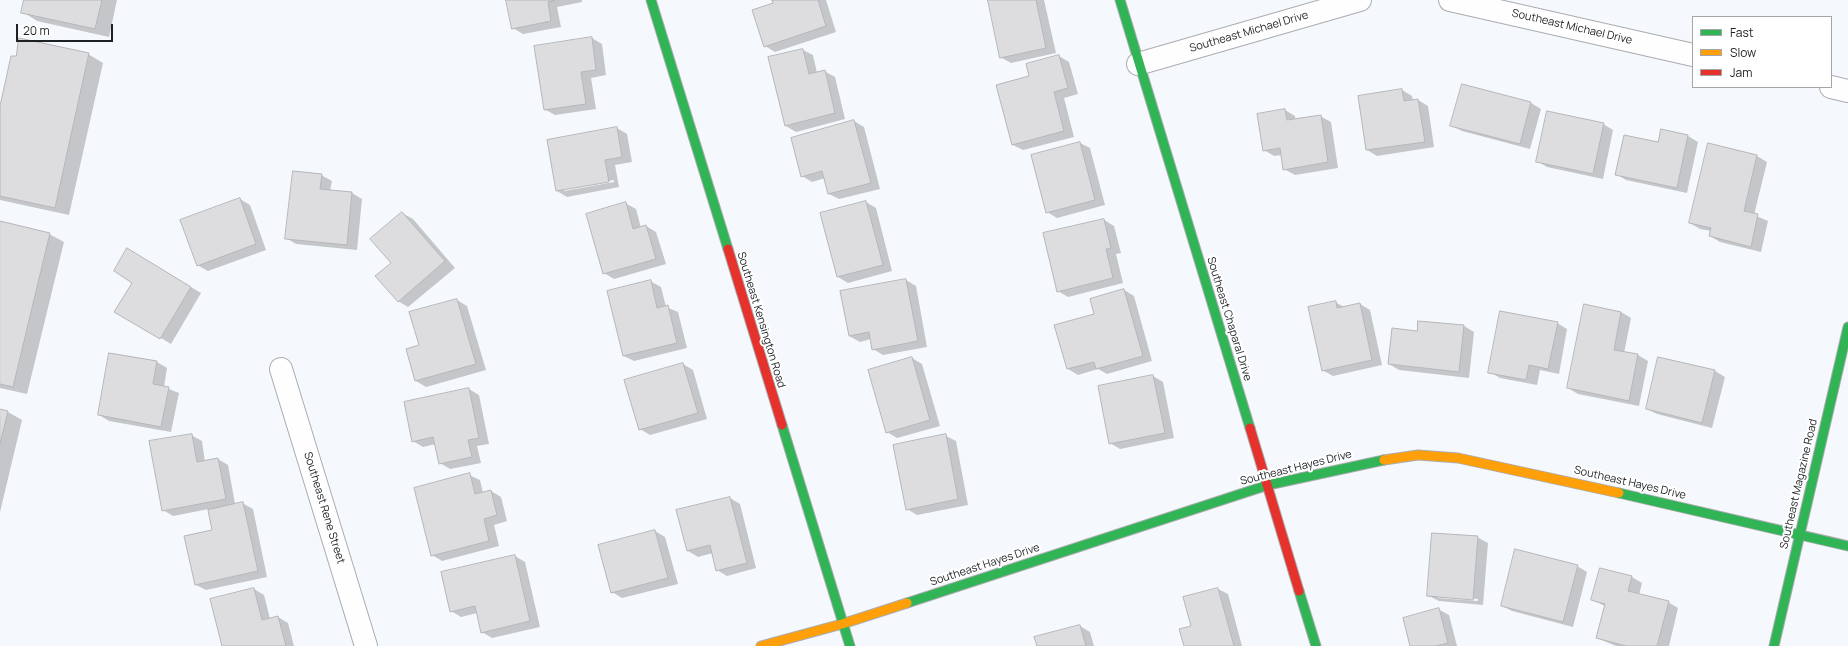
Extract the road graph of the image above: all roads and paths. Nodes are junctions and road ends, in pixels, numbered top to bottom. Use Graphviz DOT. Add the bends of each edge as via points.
graph roads {
  1 [pos="651,0"];
  2 [pos="1120,0"];
  3 [pos="1360,0"];
  4 [pos="1450,0"];
  5 [pos="1692,55"];
  6 [pos="1138,64"];
  7 [pos="1832,87"];
  8 [pos="1848,91"];
  9 [pos="1848,327"];
  10 [pos="281,369"];
  11 [pos="1268,485"];
  12 [pos="1800,534"];
  13 [pos="1848,546"];
  14 [pos="842,624"];
  15 [pos="366,646"];
  16 [pos="762,646"];
  17 [pos="850,646"];
  18 [pos="1316,646"];
  19 [pos="1774,646"];
  1 -- 14 [label="street, Southeast Kensington Road"];
  2 -- 6 [label="street, Southeast Chaparal Drive"];
  3 -- 6 [label="street, Southeast Michael Drive"];
  4 -- 5 [label="street, Southeast Michael Drive"];
  6 -- 11 [label="street, Southeast Chaparal Drive"];
  7 -- 8 [label="street"];
  9 -- 12 [label="street, Southeast Magazine Road"];
  10 -- 15 [label="street, Southeast Rene Street"];
  11 -- 12 [label="street, Southeast Hayes Drive" via="1387,459 1418,455 1458,458"];
  11 -- 14 [label="street, Southeast Hayes Drive"];
  11 -- 18 [label="street, Southeast Chaparal Drive"];
  12 -- 13 [label="street, Southeast Hayes Drive"];
  12 -- 19 [label="street, Southeast Magazine Road"];
  14 -- 16 [label="street, Southeast Hayes Drive"];
  14 -- 17 [label="street, Southeast Kensington Road"];
}
